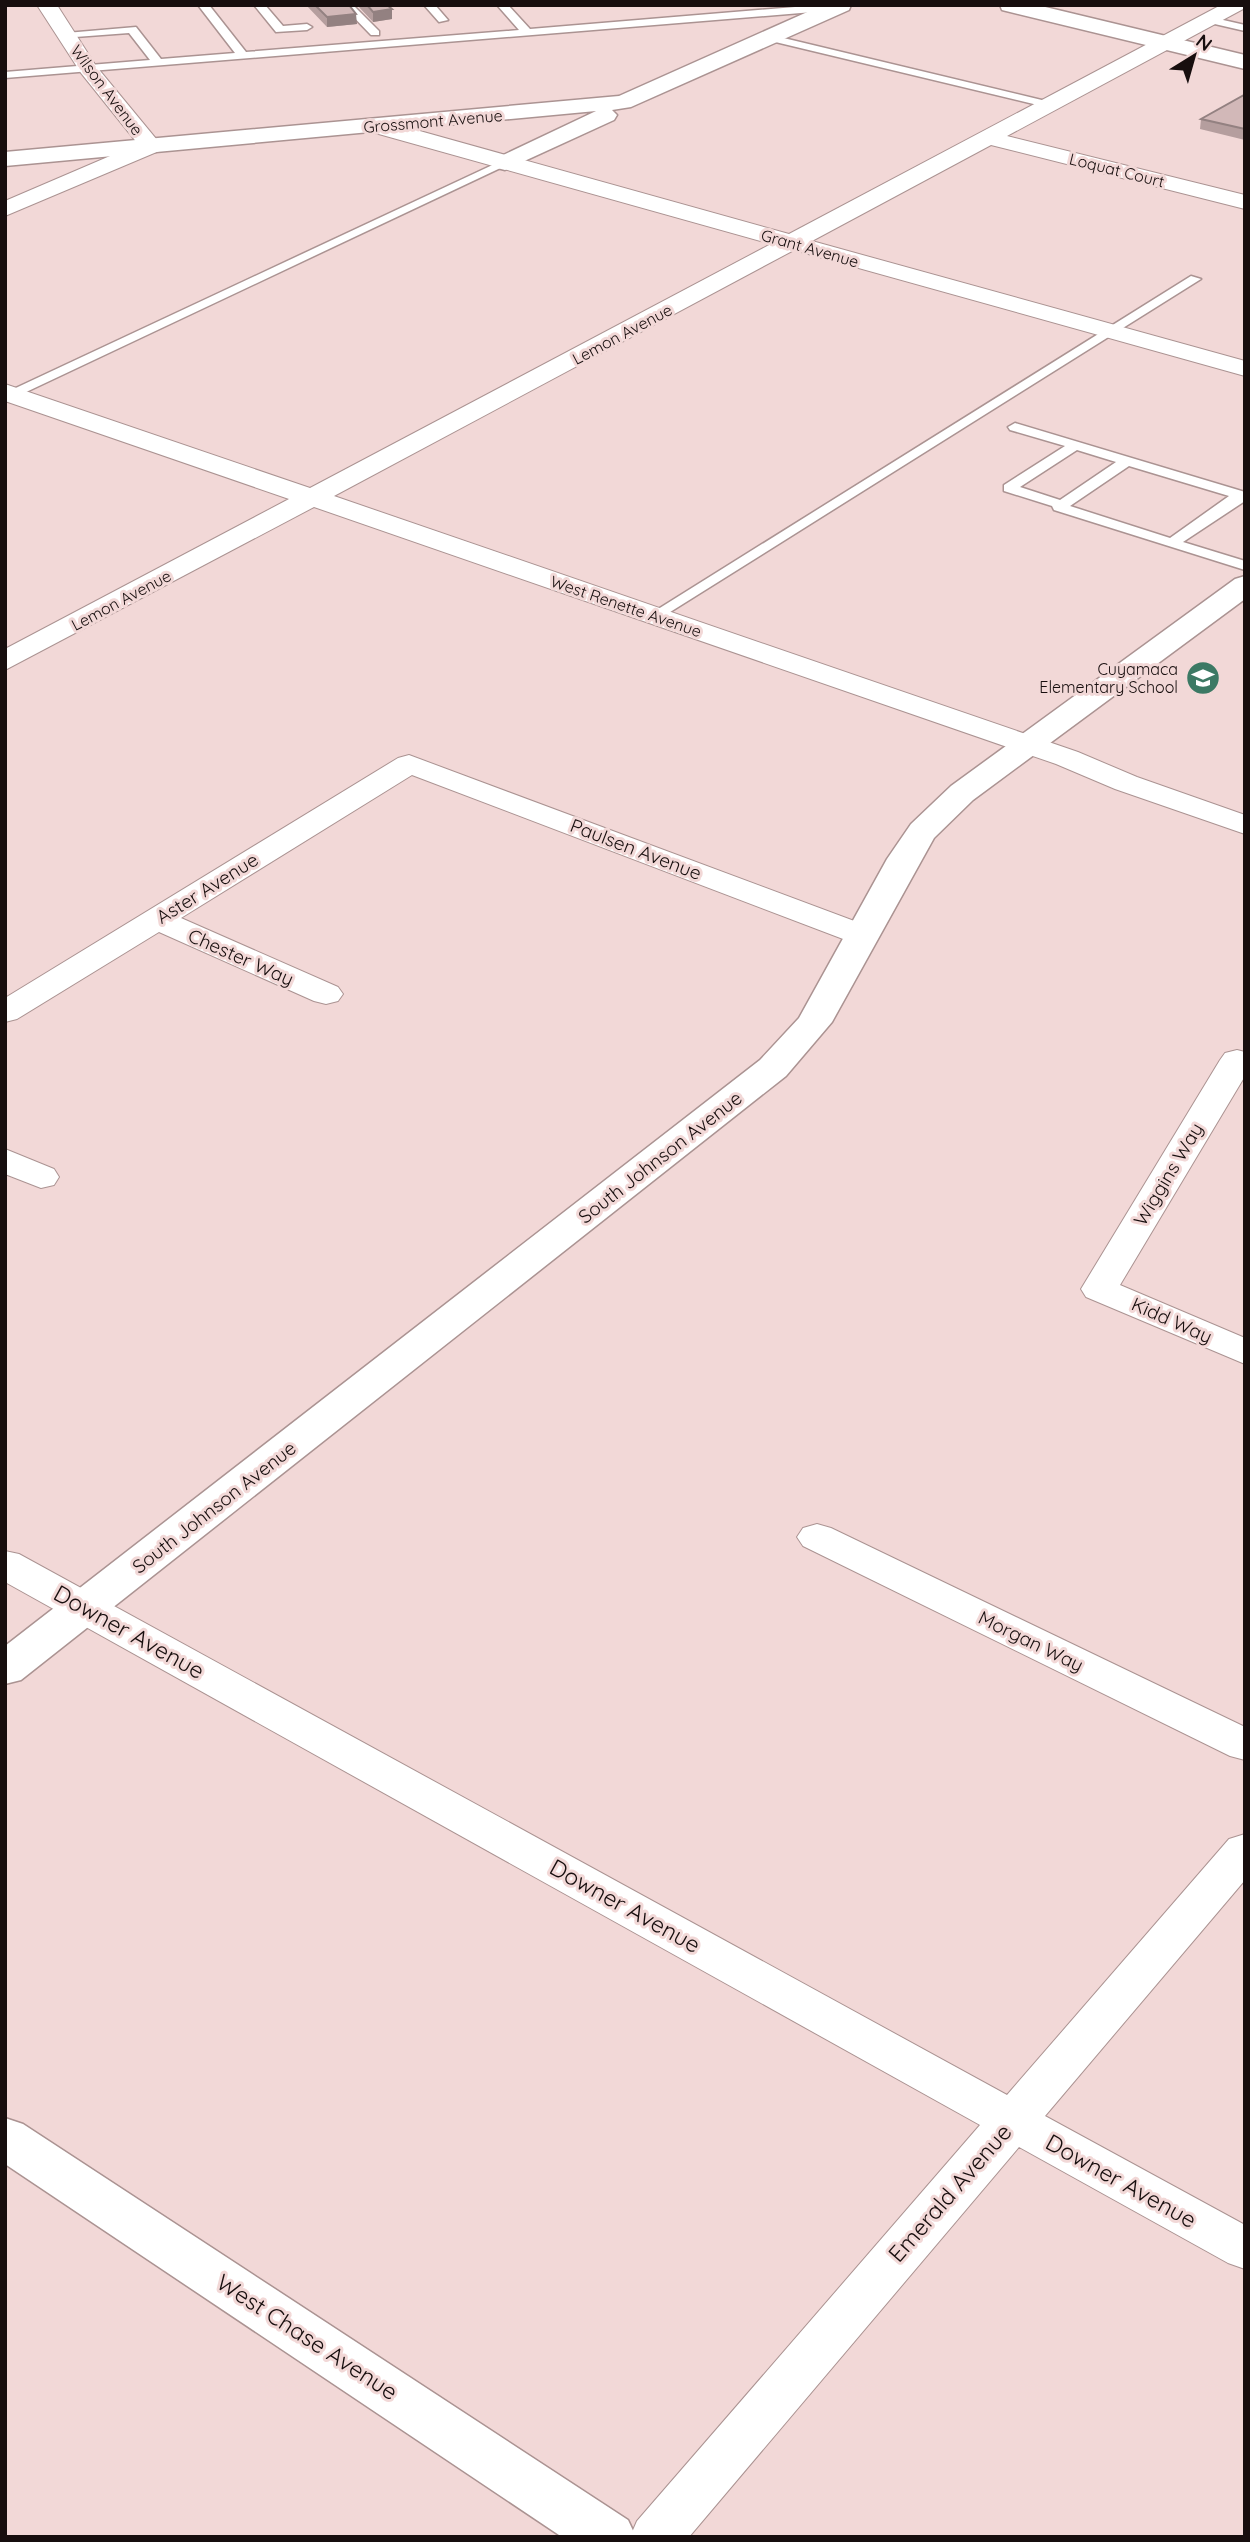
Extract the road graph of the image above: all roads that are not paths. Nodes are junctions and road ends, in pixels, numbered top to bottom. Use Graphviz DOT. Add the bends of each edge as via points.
graph roads {
  1 [pos="47,5"];
  2 [pos="203,5"];
  3 [pos="259,5"];
  4 [pos="347,5"];
  5 [pos="429,5"];
  6 [pos="502,5"];
  7 [pos="723,5"];
  8 [pos="1010,5"];
  9 [pos="1237,5"];
  10 [pos="839,6"];
  11 [pos="788,8"];
  12 [pos="735,16"];
  13 [pos="443,20"];
  14 [pos="1210,20"];
  15 [pos="307,27"];
  16 [pos="1245,28"];
  17 [pos="375,33"];
  18 [pos="528,33"];
  19 [pos="66,36"];
  20 [pos="771,38"];
  21 [pos="1166,44"];
  22 [pos="243,56"];
  23 [pos="1245,62"];
  24 [pos="158,63"];
  25 [pos="88,69"];
  26 [pos="5,75"];
  27 [pos="623,102"];
  28 [pos="1050,105"];
  29 [pos="376,126"];
  30 [pos="989,138"];
  31 [pos="151,146"];
  32 [pos="5,159"];
  33 [pos="505,163"];
  34 [pos="1245,202"];
  35 [pos="5,209"];
  36 [pos="792,243"];
  37 [pos="1195,279"];
  38 [pos="1109,331"];
  39 [pos="1245,369"];
  40 [pos="8,395"];
  41 [pos="1015,427"];
  42 [pos="1076,445"];
  43 [pos="1127,461"];
  44 [pos="1242,496"];
  45 [pos="314,498"];
  46 [pos="1062,505"];
  47 [pos="1172,543"];
  48 [pos="1245,566"];
  49 [pos="1245,585"];
  50 [pos="654,616"];
  51 [pos="5,661"];
  52 [pos="1027,744"];
  53 [pos="409,764"];
  54 [pos="1245,825"];
  55 [pos="157,919"];
  56 [pos="862,935"];
  57 [pos="326,994"];
  58 [pos="12,1002"];
  59 [pos="1241,1062"];
  60 [pos="5,1160"];
  61 [pos="41,1177"];
  62 [pos="1099,1289"];
  63 [pos="1245,1352"];
  64 [pos="817,1537"];
  65 [pos="5,1564"];
  66 [pos="85,1608"];
  67 [pos="5,1669"];
  68 [pos="1245,1745"];
  69 [pos="1245,1850"];
  70 [pos="1013,2120"];
  71 [pos="5,2138"];
  72 [pos="1245,2249"];
  73 [pos="608,2537"];
  74 [pos="656,2537"];
  1 -- 19 [label="street, Wilson Avenue"];
  2 -- 22 [label="lane"];
  3 -- 15 [label="lane" via="280,30"];
  4 -- 17 [label="lane"];
  5 -- 13 [label="lane"];
  6 -- 18 [label="lane"];
  7 -- 12 [label="lane"];
  8 -- 21 [label="street"];
  9 -- 14 [label="street, Lemon Avenue"];
  10 -- 11 [label="lane"];
  10 -- 20 [label="street, Grossmont Avenue"];
  11 -- 12 [label="lane"];
  12 -- 18 [label="lane"];
  14 -- 16 [label="lane"];
  14 -- 21 [label="street, Lemon Avenue"];
  18 -- 22 [label="lane"];
  19 -- 24 [label="lane" via="132,29"];
  19 -- 25 [label="street, Wilson Avenue"];
  20 -- 27 [label="street, Grossmont Avenue"];
  20 -- 28 [label="lane"];
  21 -- 23 [label="street"];
  21 -- 28 [label="street, Lemon Avenue"];
  22 -- 24 [label="lane"];
  24 -- 25 [label="lane"];
  25 -- 26 [label="lane"];
  25 -- 31 [label="street, Wilson Avenue"];
  27 -- 29 [label="street, Grossmont Avenue"];
  27 -- 33 [label="street" via="622,107"];
  28 -- 30 [label="street, Lemon Avenue"];
  29 -- 31 [label="street, Grossmont Avenue"];
  29 -- 33 [label="street, Grant Avenue"];
  30 -- 34 [label="street, Loquat Court"];
  30 -- 36 [label="street, Lemon Avenue"];
  31 -- 32 [label="street, Grossmont Avenue"];
  31 -- 35 [label="street, Wilson Avenue"];
  33 -- 36 [label="street, Grant Avenue"];
  33 -- 40 [label="lane"];
  36 -- 38 [label="street, Grant Avenue"];
  36 -- 45 [label="street, Lemon Avenue"];
  37 -- 38 [label="lane"];
  38 -- 39 [label="street, Grant Avenue"];
  38 -- 50 [label="lane"];
  40 -- 45 [label="street, West Renette Avenue"];
  41 -- 42 [label="lane"];
  42 -- 43 [label="lane"];
  42 -- 46 [label="lane" via="1009,488"];
  43 -- 44 [label="lane"];
  43 -- 46 [label="lane"];
  44 -- 47 [label="lane"];
  45 -- 50 [label="street, West Renette Avenue"];
  45 -- 51 [label="street, Lemon Avenue"];
  46 -- 47 [label="lane" via="1059,507"];
  47 -- 48 [label="lane"];
  49 -- 52 [label="street, South Johnson Avenue"];
  50 -- 52 [label="street, West Renette Avenue"];
  52 -- 54 [label="street, West Renette Avenue"];
  52 -- 56 [label="street, South Johnson Avenue" via="962,793 922,831"];
  53 -- 55 [label="street, Aster Avenue"];
  53 -- 56 [label="street, Paulsen Avenue"];
  55 -- 57 [label="street, Chester Way"];
  55 -- 58 [label="street, Aster Avenue"];
  56 -- 66 [label="street, South Johnson Avenue" via="814,1022 773,1068"];
  59 -- 62 [label="street, Wiggins Way"];
  60 -- 61 [label="street"];
  62 -- 63 [label="street, Kidd Way"];
  64 -- 68 [label="street, Morgan Way"];
  65 -- 66 [label="street, Downer Avenue"];
  66 -- 67 [label="street, South Johnson Avenue"];
  66 -- 70 [label="street, Downer Avenue"];
  69 -- 70 [label="street, Emerald Avenue"];
  70 -- 72 [label="street, Downer Avenue"];
  70 -- 74 [label="street, Emerald Avenue"];
  71 -- 73 [label="street, West Chase Avenue"];
}
